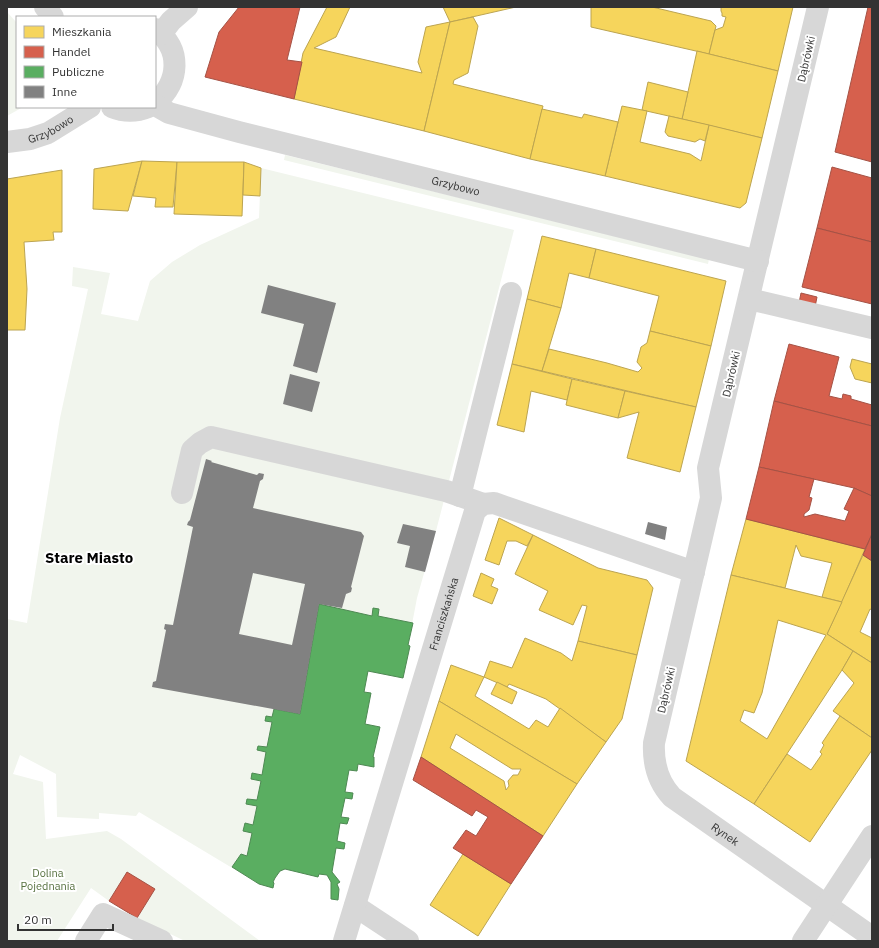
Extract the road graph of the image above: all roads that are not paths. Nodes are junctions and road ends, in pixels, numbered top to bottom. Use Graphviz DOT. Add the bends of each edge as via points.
graph roads {
  1 [pos="45,7"];
  2 [pos="187,7"];
  3 [pos="818,7"];
  4 [pos="52,16"];
  5 [pos="158,31"];
  6 [pos="156,103"];
  7 [pos="156,105"];
  8 [pos="88,108"];
  9 [pos="115,108"];
  10 [pos="146,108"];
  11 [pos="7,142"];
  12 [pos="758,261"];
  13 [pos="511,293"];
  14 [pos="749,299"];
  15 [pos="872,328"];
  16 [pos="182,493"];
  17 [pos="460,496"];
  18 [pos="483,504"];
  19 [pos="694,572"];
  20 [pos="654,743"];
  21 [pos="872,836"];
  22 [pos="356,906"];
  23 [pos="827,906"];
  24 [pos="872,937"];
  25 [pos="86,941"];
  26 [pos="162,941"];
  27 [pos="344,941"];
  28 [pos="408,941"];
  29 [pos="803,941"];
  1 -- 4 [label="street"];
  2 -- 5 [label="street"];
  3 -- 12 [label="street, Dąbrówki"];
  5 -- 6 [label="street" via="173,53 175,65 169,88"];
  7 -- 12 [label="street, Grzybowo" via="169,113 238,132"];
  8 -- 11 [label="street, Grzybowo" via="48,134"];
  9 -- 10 [label="street" via="131,111"];
  12 -- 14 [label="street, Dąbrówki"];
  13 -- 17 [label="street"];
  14 -- 15 [label="street"];
  14 -- 19 [label="street, Dąbrówki" via="708,468 711,498"];
  16 -- 17 [label="street" via="192,450 211,437"];
  17 -- 18 [label="street"];
  18 -- 19 [label="street" via="494,503"];
  18 -- 22 [label="street, Franciszkańska" via="475,511"];
  19 -- 20 [label="street, Dąbrówki"];
  20 -- 23 [label="street, Rynek" via="653,754 657,772 664,789 672,797"];
  21 -- 23 [label="street"];
  22 -- 27 [label="street, Franciszkańska"];
  22 -- 28 [label="street"];
  23 -- 24 [label="street, Rynek"];
  23 -- 29 [label="street"];
  25 -- 26 [label="street" via="102,914"];
}
